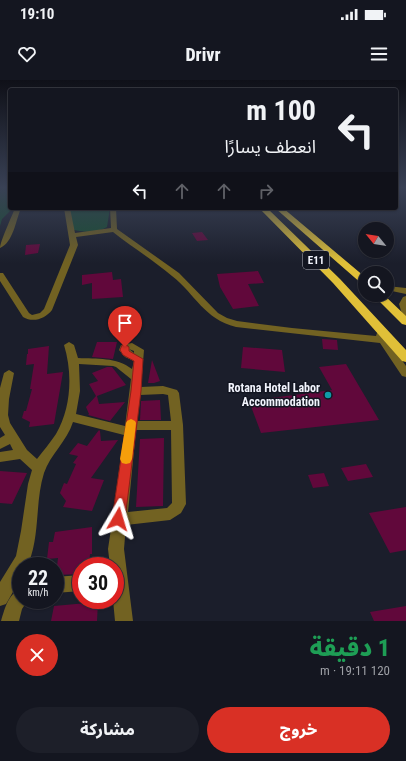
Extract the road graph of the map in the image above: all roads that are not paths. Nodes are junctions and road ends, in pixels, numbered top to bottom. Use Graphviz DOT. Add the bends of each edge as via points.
graph roads {
  1 [pos="16,213"];
  2 [pos="68,213"];
  3 [pos="113,213"];
  4 [pos="269,213"];
  5 [pos="284,213"];
  6 [pos="114,230"];
  7 [pos="72,235"];
  8 [pos="0,246"];
  9 [pos="0,275"];
  10 [pos="358,276"];
  11 [pos="394,289"];
  12 [pos="406,291"];
  13 [pos="406,299"];
  14 [pos="385,302"];
  15 [pos="366,313"];
  16 [pos="406,314"];
  17 [pos="406,322"];
  18 [pos="383,340"];
  19 [pos="69,345"];
  20 [pos="406,358"];
  21 [pos="139,359"];
  22 [pos="74,361"];
  23 [pos="9,373"];
  24 [pos="406,374"];
  25 [pos="136,385"];
  26 [pos="70,417"];
  27 [pos="177,425"];
  28 [pos="130,429"];
  29 [pos="12,436"];
  30 [pos="0,444"];
  31 [pos="22,454"];
  32 [pos="0,457"];
  33 [pos="39,468"];
  34 [pos="118,519"];
  35 [pos="116,557"];
  36 [pos="0,598"];
  37 [pos="14,609"];
  38 [pos="122,609"];
  39 [pos="10,621"];
  40 [pos="124,621"];
  1 -- 8 [label="street" via="8,238"];
  2 -- 7 [label="street"];
  3 -- 6 [label="street"];
  4 -- 15 [label="highway, E11"];
  5 -- 10 [label="highway, E11"];
  6 -- 7 [label="street"];
  6 -- 18 [label="street" via="176,275 215,315 224,320 236,324"];
  7 -- 9 [label="street" via="74,245 48,310 43,315 31,318 26,315"];
  11 -- 12 [label="street"];
  13 -- 16 [label="street"];
  14 -- 17 [label="highway"];
  15 -- 18 [label="street"];
  15 -- 20 [label="highway, E11"];
  18 -- 24 [label="street"];
  19 -- 22 [label="street"];
  21 -- 25 [label="street"];
  22 -- 25 [label="street" via="120,365"];
  22 -- 26 [label="street"];
  23 -- 29 [label="street" via="2,415 4,424"];
  25 -- 27 [label="street" via="173,393"];
  25 -- 28 [label="street"];
  26 -- 28 [label="street"];
  26 -- 33 [label="street" via="61,436"];
  27 -- 28 [label="street"];
  27 -- 34 [label="street" via="179,504 176,509 170,514 160,516"];
  28 -- 34 [label="street"];
  29 -- 30 [label="street"];
  29 -- 31 [label="street"];
  31 -- 32 [label="street"];
  31 -- 33 [label="street"];
  33 -- 36 [label="street" via="25,550"];
  34 -- 35 [label="street"];
  37 -- 39 [label="street"];
  38 -- 40 [label="street"];
}
